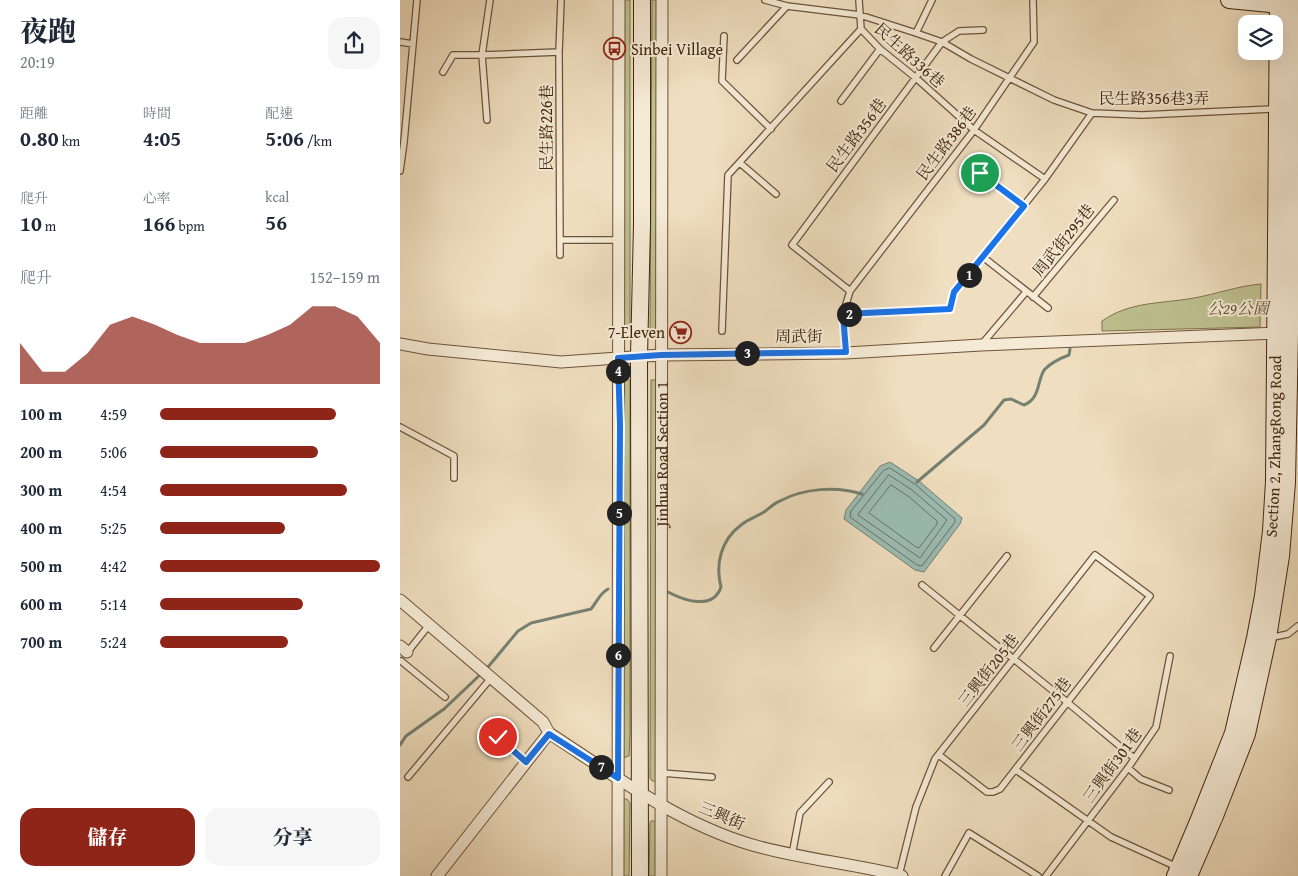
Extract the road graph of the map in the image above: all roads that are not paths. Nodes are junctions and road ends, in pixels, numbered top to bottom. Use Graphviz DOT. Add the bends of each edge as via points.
graph roads {
  1 [pos="417,0"];
  2 [pos="490,0"];
  3 [pos="561,0"];
  4 [pos="619,0"];
  5 [pos="642,0"];
  6 [pos="662,0"];
  7 [pos="765,0"];
  8 [pos="859,0"];
  9 [pos="932,0"];
  10 [pos="1034,0"];
  11 [pos="1229,0"];
  12 [pos="1285,3"];
  13 [pos="787,6"];
  14 [pos="860,15"];
  15 [pos="861,29"];
  16 [pos="983,30"];
  17 [pos="916,33"];
  18 [pos="724,36"];
  19 [pos="400,42"];
  20 [pos="942,42"];
  21 [pos="413,44"];
  22 [pos="880,49"];
  23 [pos="559,52"];
  24 [pos="482,55"];
  25 [pos="737,60"];
  26 [pos="443,72"];
  27 [pos="916,78"];
  28 [pos="1010,78"];
  29 [pos="841,101"];
  30 [pos="1285,108"];
  31 [pos="1092,113"];
  32 [pos="487,120"];
  33 [pos="771,128"];
  34 [pos="974,130"];
  35 [pos="740,163"];
  36 [pos="400,171"];
  37 [pos="980,173"];
  38 [pos="1045,178"];
  39 [pos="776,194"];
  40 [pos="1114,200"];
  41 [pos="1024,206"];
  42 [pos="560,240"];
  43 [pos="618,240"];
  44 [pos="560,255"];
  45 [pos="983,257"];
  46 [pos="850,290"];
  47 [pos="1026,292"];
  48 [pos="1034,297"];
  49 [pos="1048,308"];
  50 [pos="843,314"];
  51 [pos="722,331"];
  52 [pos="1283,333"];
  53 [pos="400,344"];
  54 [pos="981,345"];
  55 [pos="846,352"];
  56 [pos="661,355"];
  57 [pos="639,357"];
  58 [pos="618,358"];
  59 [pos="400,427"];
  60 [pos="454,478"];
  61 [pos="1007,556"];
  62 [pos="922,585"];
  63 [pos="1150,596"];
  64 [pos="400,600"];
  65 [pos="959,615"];
  66 [pos="429,625"];
  67 [pos="1298,626"];
  68 [pos="1262,638"];
  69 [pos="934,648"];
  70 [pos="402,655"];
  71 [pos="1170,656"];
  72 [pos="1014,659"];
  73 [pos="491,678"];
  74 [pos="445,697"];
  75 [pos="1067,702"];
  76 [pos="549,734"];
  77 [pos="498,737"];
  78 [pos="939,755"];
  79 [pos="1134,758"];
  80 [pos="526,762"];
  81 [pos="1128,768"];
  82 [pos="1016,770"];
  83 [pos="662,773"];
  84 [pos="408,777"];
  85 [pos="712,777"];
  86 [pos="618,778"];
  87 [pos="829,782"];
  88 [pos="1168,790"];
  89 [pos="640,791"];
  90 [pos="662,806"];
  91 [pos="1088,820"];
  92 [pos="792,855"];
  93 [pos="1183,873"];
  94 [pos="437,876"];
  95 [pos="618,876"];
  96 [pos="640,876"];
  97 [pos="661,876"];
  98 [pos="900,876"];
  99 [pos="945,876"];
  100 [pos="1038,876"];
  101 [pos="1046,876"];
  1 -- 21 [label="lane"];
  2 -- 24 [label="lane"];
  3 -- 23 [label="lane, 民生路226巷"];
  4 -- 43 [label="street"];
  5 -- 57 [label="street, Jinhua Road Section 1"];
  6 -- 56 [label="street, Jinhua Road Section 1"];
  7 -- 13 [label="lane"];
  8 -- 14 [label="lane"];
  9 -- 17 [label="lane"];
  10 -- 28 [label="lane, 民生路386巷" via="1034,42"];
  11 -- 12 [label="street"];
  12 -- 30 [label="street, Section 2, ZhangRong Road"];
  13 -- 14 [label="lane"];
  13 -- 25 [label="lane"];
  14 -- 15 [label="lane"];
  14 -- 17 [label="lane"];
  15 -- 22 [label="lane, 民生路336巷"];
  15 -- 33 [label="lane, 民生路336巷"];
  16 -- 20 [label="lane, 民生路356巷" via="959,31"];
  17 -- 20 [label="lane"];
  18 -- 33 [label="lane" via="722,82"];
  19 -- 21 [label="lane"];
  20 -- 27 [label="lane, 民生路356巷"];
  20 -- 28 [label="lane, 民生路356巷3弄"];
  21 -- 36 [label="lane"];
  22 -- 27 [label="lane, 民生路336巷"];
  22 -- 29 [label="lane"];
  23 -- 24 [label="lane"];
  23 -- 42 [label="lane, 民生路226巷"];
  24 -- 26 [label="lane" via="453,55"];
  24 -- 32 [label="lane"];
  27 -- 34 [label="lane, 民生路336巷"];
  27 -- 46 [label="lane, 民生路356巷" via="792,245"];
  28 -- 31 [label="lane, 民生路356巷3弄" via="1054,100"];
  28 -- 34 [label="lane, 民生路386巷"];
  30 -- 31 [label="lane, 民生路356巷3弄" via="1142,115"];
  30 -- 52 [label="street, Section 2, ZhangRong Road"];
  31 -- 38 [label="lane"];
  33 -- 35 [label="lane, 民生路336巷"];
  34 -- 38 [label="lane, 民生路336巷"];
  34 -- 46 [label="lane, 民生路386巷"];
  35 -- 39 [label="lane"];
  35 -- 51 [label="lane, 民生路336巷" via="728,175"];
  37 -- 41 [label="lane"];
  38 -- 41 [label="lane"];
  40 -- 48 [label="lane, 周武街295巷"];
  41 -- 45 [label="lane"];
  42 -- 43 [label="lane"];
  42 -- 44 [label="lane, 民生路226巷"];
  43 -- 58 [label="street"];
  45 -- 47 [label="lane"];
  45 -- 50 [label="lane" via="954,292 950,309"];
  46 -- 50 [label="lane"];
  47 -- 48 [label="lane"];
  47 -- 54 [label="lane, 周武街295巷"];
  48 -- 49 [label="lane"];
  50 -- 55 [label="lane"];
  52 -- 54 [label="street, 周武街"];
  52 -- 68 [label="street, Section 2, ZhangRong Road" via="1286,506 1278,580"];
  53 -- 58 [label="street, 周武街" via="560,362"];
  54 -- 55 [label="street, 周武街"];
  55 -- 56 [label="street, 周武街"];
  56 -- 57 [label="street, 周武街"];
  56 -- 83 [label="street, Jinhua Road Section 1"];
  57 -- 58 [label="street, 周武街"];
  57 -- 89 [label="street, Jinhua Road Section 1"];
  58 -- 86 [label="street"];
  59 -- 60 [label="lane" via="454,456"];
  61 -- 65 [label="lane"];
  62 -- 65 [label="lane"];
  63 -- 72 [label="lane, 三興街205巷" via="1095,555"];
  63 -- 75 [label="lane, 三興街275巷"];
  64 -- 66 [label="street, 三興街"];
  65 -- 69 [label="lane"];
  65 -- 72 [label="lane"];
  66 -- 70 [label="lane"];
  66 -- 73 [label="street, 三興街"];
  67 -- 68 [label="lane" via="1288,634"];
  68 -- 93 [label="street, Section 2, ZhangRong Road" via="1242,749"];
  70 -- 74 [label="lane"];
  71 -- 79 [label="lane, 三興街301巷" via="1156,727"];
  72 -- 75 [label="lane"];
  72 -- 78 [label="lane, 三興街205巷"];
  73 -- 76 [label="street, 三興街" via="543,722"];
  73 -- 84 [label="lane"];
  75 -- 79 [label="lane"];
  75 -- 82 [label="lane, 三興街275巷"];
  76 -- 80 [label="street"];
  76 -- 86 [label="street, 三興街"];
  77 -- 80 [label="lane"];
  78 -- 82 [label="lane, 三興街275巷" via="987,792 1000,789"];
  78 -- 98 [label="lane, 三興街205巷" via="929,771 916,807"];
  79 -- 81 [label="lane, 三興街301巷"];
  80 -- 94 [label="street"];
  81 -- 88 [label="lane" via="1141,779"];
  81 -- 91 [label="lane, 三興街301巷"];
  82 -- 91 [label="lane"];
  83 -- 85 [label="lane"];
  83 -- 90 [label="street, Jinhua Road Section 1"];
  86 -- 89 [label="street, 三興街"];
  86 -- 95 [label="street"];
  87 -- 92 [label="lane" via="800,813"];
  89 -- 90 [label="street, 三興街"];
  89 -- 96 [label="street, Jinhua Road Section 1"];
  90 -- 92 [label="street, 三興街" via="748,844"];
  90 -- 97 [label="street, Jinhua Road Section 1"];
  91 -- 93 [label="lane" via="1111,837"];
  91 -- 101 [label="lane, 三興街301巷"];
  92 -- 98 [label="street, 三興街"];
  99 -- 100 [label="lane" via="969,833"];
}
